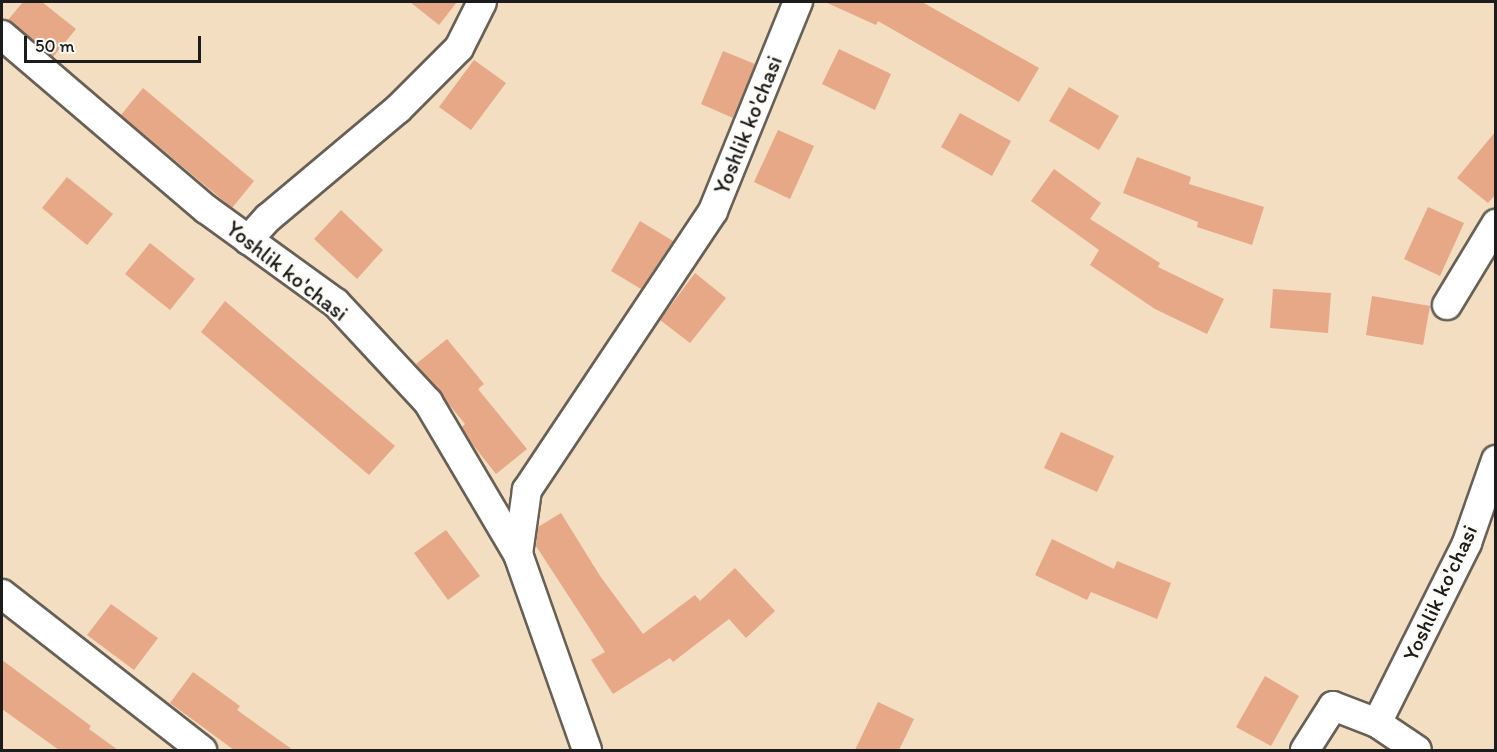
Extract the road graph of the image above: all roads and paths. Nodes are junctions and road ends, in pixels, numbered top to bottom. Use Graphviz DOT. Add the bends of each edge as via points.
graph roads {
  1 [pos="482,2"];
  2 [pos="798,2"];
  3 [pos="2,35"];
  4 [pos="1496,224"];
  5 [pos="248,240"];
  6 [pos="1447,304"];
  7 [pos="1496,460"];
  8 [pos="518,554"];
  9 [pos="2,594"];
  10 [pos="1377,723"];
  11 [pos="202,750"];
  12 [pos="587,750"];
  13 [pos="1305,750"];
  14 [pos="1417,750"];
  1 -- 5 [label="street" via="459,48 398,109 268,218"];
  2 -- 8 [label="street, Yoshlik ko'chasi" via="713,211 527,490"];
  3 -- 5 [label="street, Yoshlik ko'chasi" via="206,209"];
  4 -- 6 [label="street"];
  5 -- 8 [label="street, Yoshlik ko'chasi" via="336,303 428,402"];
  7 -- 10 [label="street, Yoshlik ko'chasi" via="1467,543"];
  8 -- 12 [label="street, Yoshlik ko'chasi"];
  9 -- 11 [label="street"];
  10 -- 13 [label="street" via="1333,706"];
  10 -- 14 [label="street"];
}
